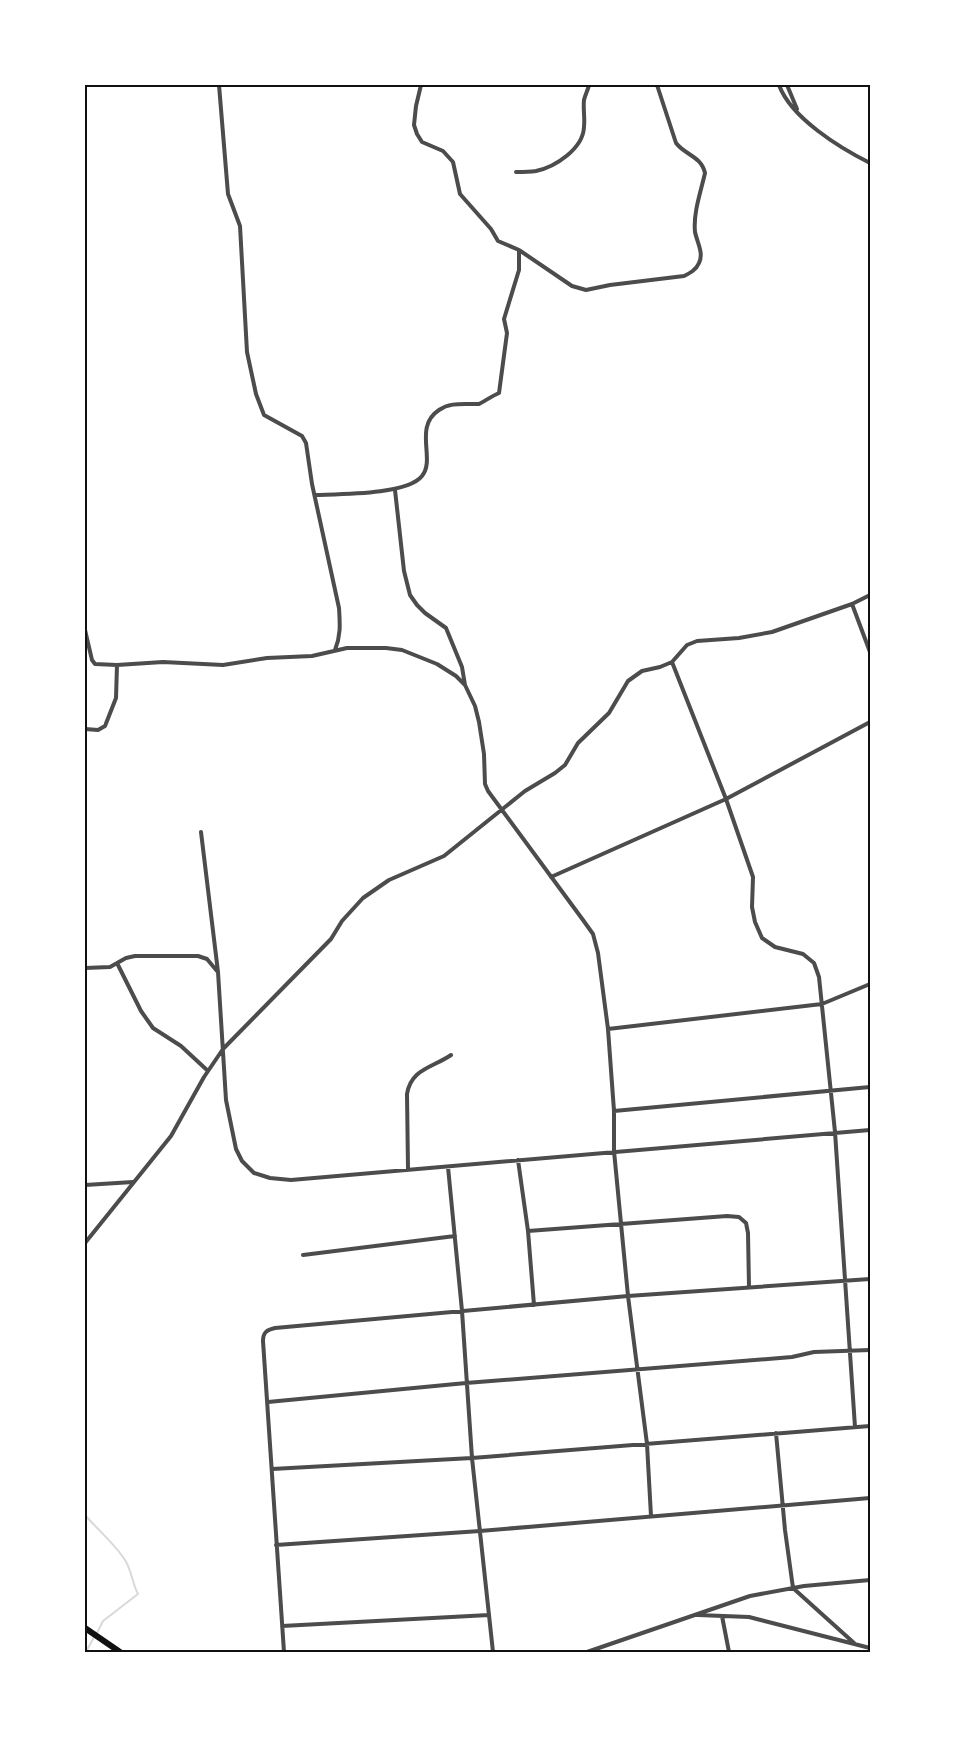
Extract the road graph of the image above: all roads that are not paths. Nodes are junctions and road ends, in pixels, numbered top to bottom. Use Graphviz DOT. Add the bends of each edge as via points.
graph roads {
  1 [pos="219,85"];
  2 [pos="421,85"];
  3 [pos="589,85"];
  4 [pos="657,85"];
  5 [pos="780,85"];
  6 [pos="787,85"];
  7 [pos="798,114"];
  8 [pos="870,163"];
  9 [pos="516,172"];
  10 [pos="520,250"];
  11 [pos="395,490"];
  12 [pos="315,495"];
  13 [pos="870,595"];
  14 [pos="852,604"];
  15 [pos="85,630"];
  16 [pos="335,650"];
  17 [pos="870,652"];
  18 [pos="672,662"];
  19 [pos="117,665"];
  20 [pos="465,685"];
  21 [pos="870,722"];
  22 [pos="85,729"];
  23 [pos="726,799"];
  24 [pos="501,809"];
  25 [pos="200,832"];
  26 [pos="551,877"];
  27 [pos="117,964"];
  28 [pos="85,968"];
  29 [pos="218,972"];
  30 [pos="870,984"];
  31 [pos="822,1004"];
  32 [pos="608,1029"];
  33 [pos="223,1049"];
  34 [pos="451,1055"];
  35 [pos="208,1071"];
  36 [pos="870,1087"];
  37 [pos="831,1090"];
  38 [pos="614,1111"];
  39 [pos="870,1130"];
  40 [pos="835,1132"];
  41 [pos="614,1151"];
  42 [pos="518,1160"];
  43 [pos="448,1167"];
  44 [pos="408,1169"];
  45 [pos="134,1182"];
  46 [pos="85,1185"];
  47 [pos="622,1224"];
  48 [pos="528,1231"];
  49 [pos="456,1236"];
  50 [pos="85,1243"];
  51 [pos="302,1255"];
  52 [pos="870,1279"];
  53 [pos="844,1282"];
  54 [pos="749,1287"];
  55 [pos="628,1296"];
  56 [pos="534,1305"];
  57 [pos="462,1311"];
  58 [pos="870,1350"];
  59 [pos="850,1351"];
  60 [pos="637,1370"];
  61 [pos="466,1383"];
  62 [pos="268,1402"];
  63 [pos="870,1426"];
  64 [pos="855,1427"];
  65 [pos="776,1433"];
  66 [pos="647,1444"];
  67 [pos="472,1458"];
  68 [pos="272,1469"];
  69 [pos="870,1498"];
  70 [pos="783,1504"];
  71 [pos="651,1516"];
  72 [pos="480,1531"];
  73 [pos="276,1545"];
  74 [pos="870,1580"];
  75 [pos="793,1588"];
  76 [pos="490,1615"];
  77 [pos="695,1615"];
  78 [pos="722,1616"];
  79 [pos="282,1626"];
  80 [pos="85,1628"];
  81 [pos="854,1643"];
  82 [pos="870,1648"];
  83 [pos="120,1652"];
  84 [pos="284,1652"];
  85 [pos="493,1652"];
  86 [pos="587,1652"];
  87 [pos="729,1652"];
  1 -- 12 [label="street" via="228,194 240,226 247,352 256,394 264,415 302,436"];
  2 -- 10 [label="street" via="414,125 417,134 422,142 442,151 453,162 460,194 498,241"];
  3 -- 9 [label="street" via="584,99 581,139 560,161 534,172"];
  4 -- 10 [label="street" via="676,144 682,151 696,157 705,173 695,220 700,263 684,276 586,290 572,286"];
  5 -- 7 [label="street" via="784,97"];
  6 -- 7 [label="street"];
  7 -- 8 [label="street"];
  10 -- 11 [label="street" via="519,270 504,319 507,333 499,393 479,404 452,404 438,410 425,430 426,468 422,477"];
  11 -- 12 [label="street"];
  11 -- 20 [label="street" via="410,595 421,609 446,628 462,667"];
  12 -- 16 [label="street" via="339,608 341,629"];
  13 -- 14 [label="street"];
  14 -- 17 [label="street"];
  14 -- 18 [label="street" via="756,636 697,641 687,645"];
  15 -- 19 [label="street" via="95,664"];
  16 -- 19 [label="street" via="312,656 267,658 223,665 163,662"];
  16 -- 20 [label="street" via="402,650 438,664"];
  18 -- 23 [label="street"];
  18 -- 24 [label="street" via="642,671 628,681 610,713 578,744 565,765"];
  19 -- 22 [label="street" via="116,698 108,719 102,729"];
  20 -- 24 [label="street" via="479,722 485,784"];
  21 -- 23 [label="street"];
  23 -- 26 [label="street"];
  23 -- 31 [label="street" via="753,877 752,907 762,938 775,946 803,954 814,963"];
  24 -- 26 [label="street"];
  24 -- 33 [label="street" via="444,856 389,880 363,898 331,939"];
  25 -- 29 [label="street"];
  26 -- 32 [label="street" via="593,934"];
  27 -- 28 [label="street"];
  27 -- 29 [label="street" via="135,956 198,956 207,959"];
  27 -- 35 [label="street" via="153,1028 181,1046"];
  29 -- 33 [label="street"];
  30 -- 31 [label="street"];
  31 -- 32 [label="street"];
  31 -- 37 [label="street"];
  32 -- 38 [label="street"];
  33 -- 35 [label="street"];
  33 -- 44 [label="street" via="226,1100 236,1149 242,1162 254,1173 292,1180"];
  34 -- 44 [label="street" via="418,1072 408,1085"];
  35 -- 45 [label="street" via="171,1136"];
  36 -- 37 [label="street"];
  37 -- 38 [label="street"];
  37 -- 40 [label="street"];
  38 -- 41 [label="street"];
  39 -- 40 [label="street"];
  40 -- 41 [label="street"];
  40 -- 53 [label="street"];
  41 -- 42 [label="street"];
  41 -- 47 [label="street"];
  42 -- 43 [label="street"];
  42 -- 48 [label="street"];
  43 -- 44 [label="street"];
  43 -- 49 [label="street"];
  45 -- 46 [label="street"];
  45 -- 50 [label="street"];
  47 -- 48 [label="street"];
  47 -- 54 [label="street" via="739,1217 746,1223 748,1233"];
  47 -- 55 [label="street"];
  48 -- 56 [label="street"];
  49 -- 51 [label="street"];
  49 -- 57 [label="street"];
  52 -- 53 [label="street"];
  53 -- 54 [label="street"];
  53 -- 59 [label="street"];
  54 -- 55 [label="street"];
  55 -- 56 [label="street"];
  55 -- 60 [label="street"];
  56 -- 57 [label="street"];
  57 -- 61 [label="street"];
  57 -- 62 [label="street" via="266,1331 263,1341"];
  58 -- 59 [label="street"];
  59 -- 60 [label="street"];
  59 -- 64 [label="street"];
  60 -- 61 [label="street"];
  60 -- 66 [label="street"];
  61 -- 62 [label="street"];
  61 -- 67 [label="street"];
  62 -- 68 [label="street"];
  63 -- 64 [label="street"];
  64 -- 65 [label="street"];
  65 -- 66 [label="street"];
  65 -- 70 [label="street"];
  66 -- 67 [label="street"];
  66 -- 71 [label="street"];
  67 -- 68 [label="street"];
  67 -- 72 [label="street"];
  68 -- 73 [label="street"];
  69 -- 70 [label="street"];
  70 -- 71 [label="street"];
  70 -- 75 [label="street"];
  71 -- 72 [label="street"];
  72 -- 73 [label="street"];
  72 -- 76 [label="street"];
  73 -- 79 [label="street"];
  74 -- 75 [label="street"];
  75 -- 77 [label="street" via="750,1596"];
  75 -- 81 [label="street"];
  76 -- 79 [label="street"];
  76 -- 85 [label="street"];
  77 -- 78 [label="street"];
  77 -- 86 [label="street"];
  78 -- 81 [label="street" via="749,1618"];
  78 -- 87 [label="street"];
  79 -- 84 [label="street"];
  80 -- 83 [label="main road"];
  81 -- 82 [label="street"];
}
